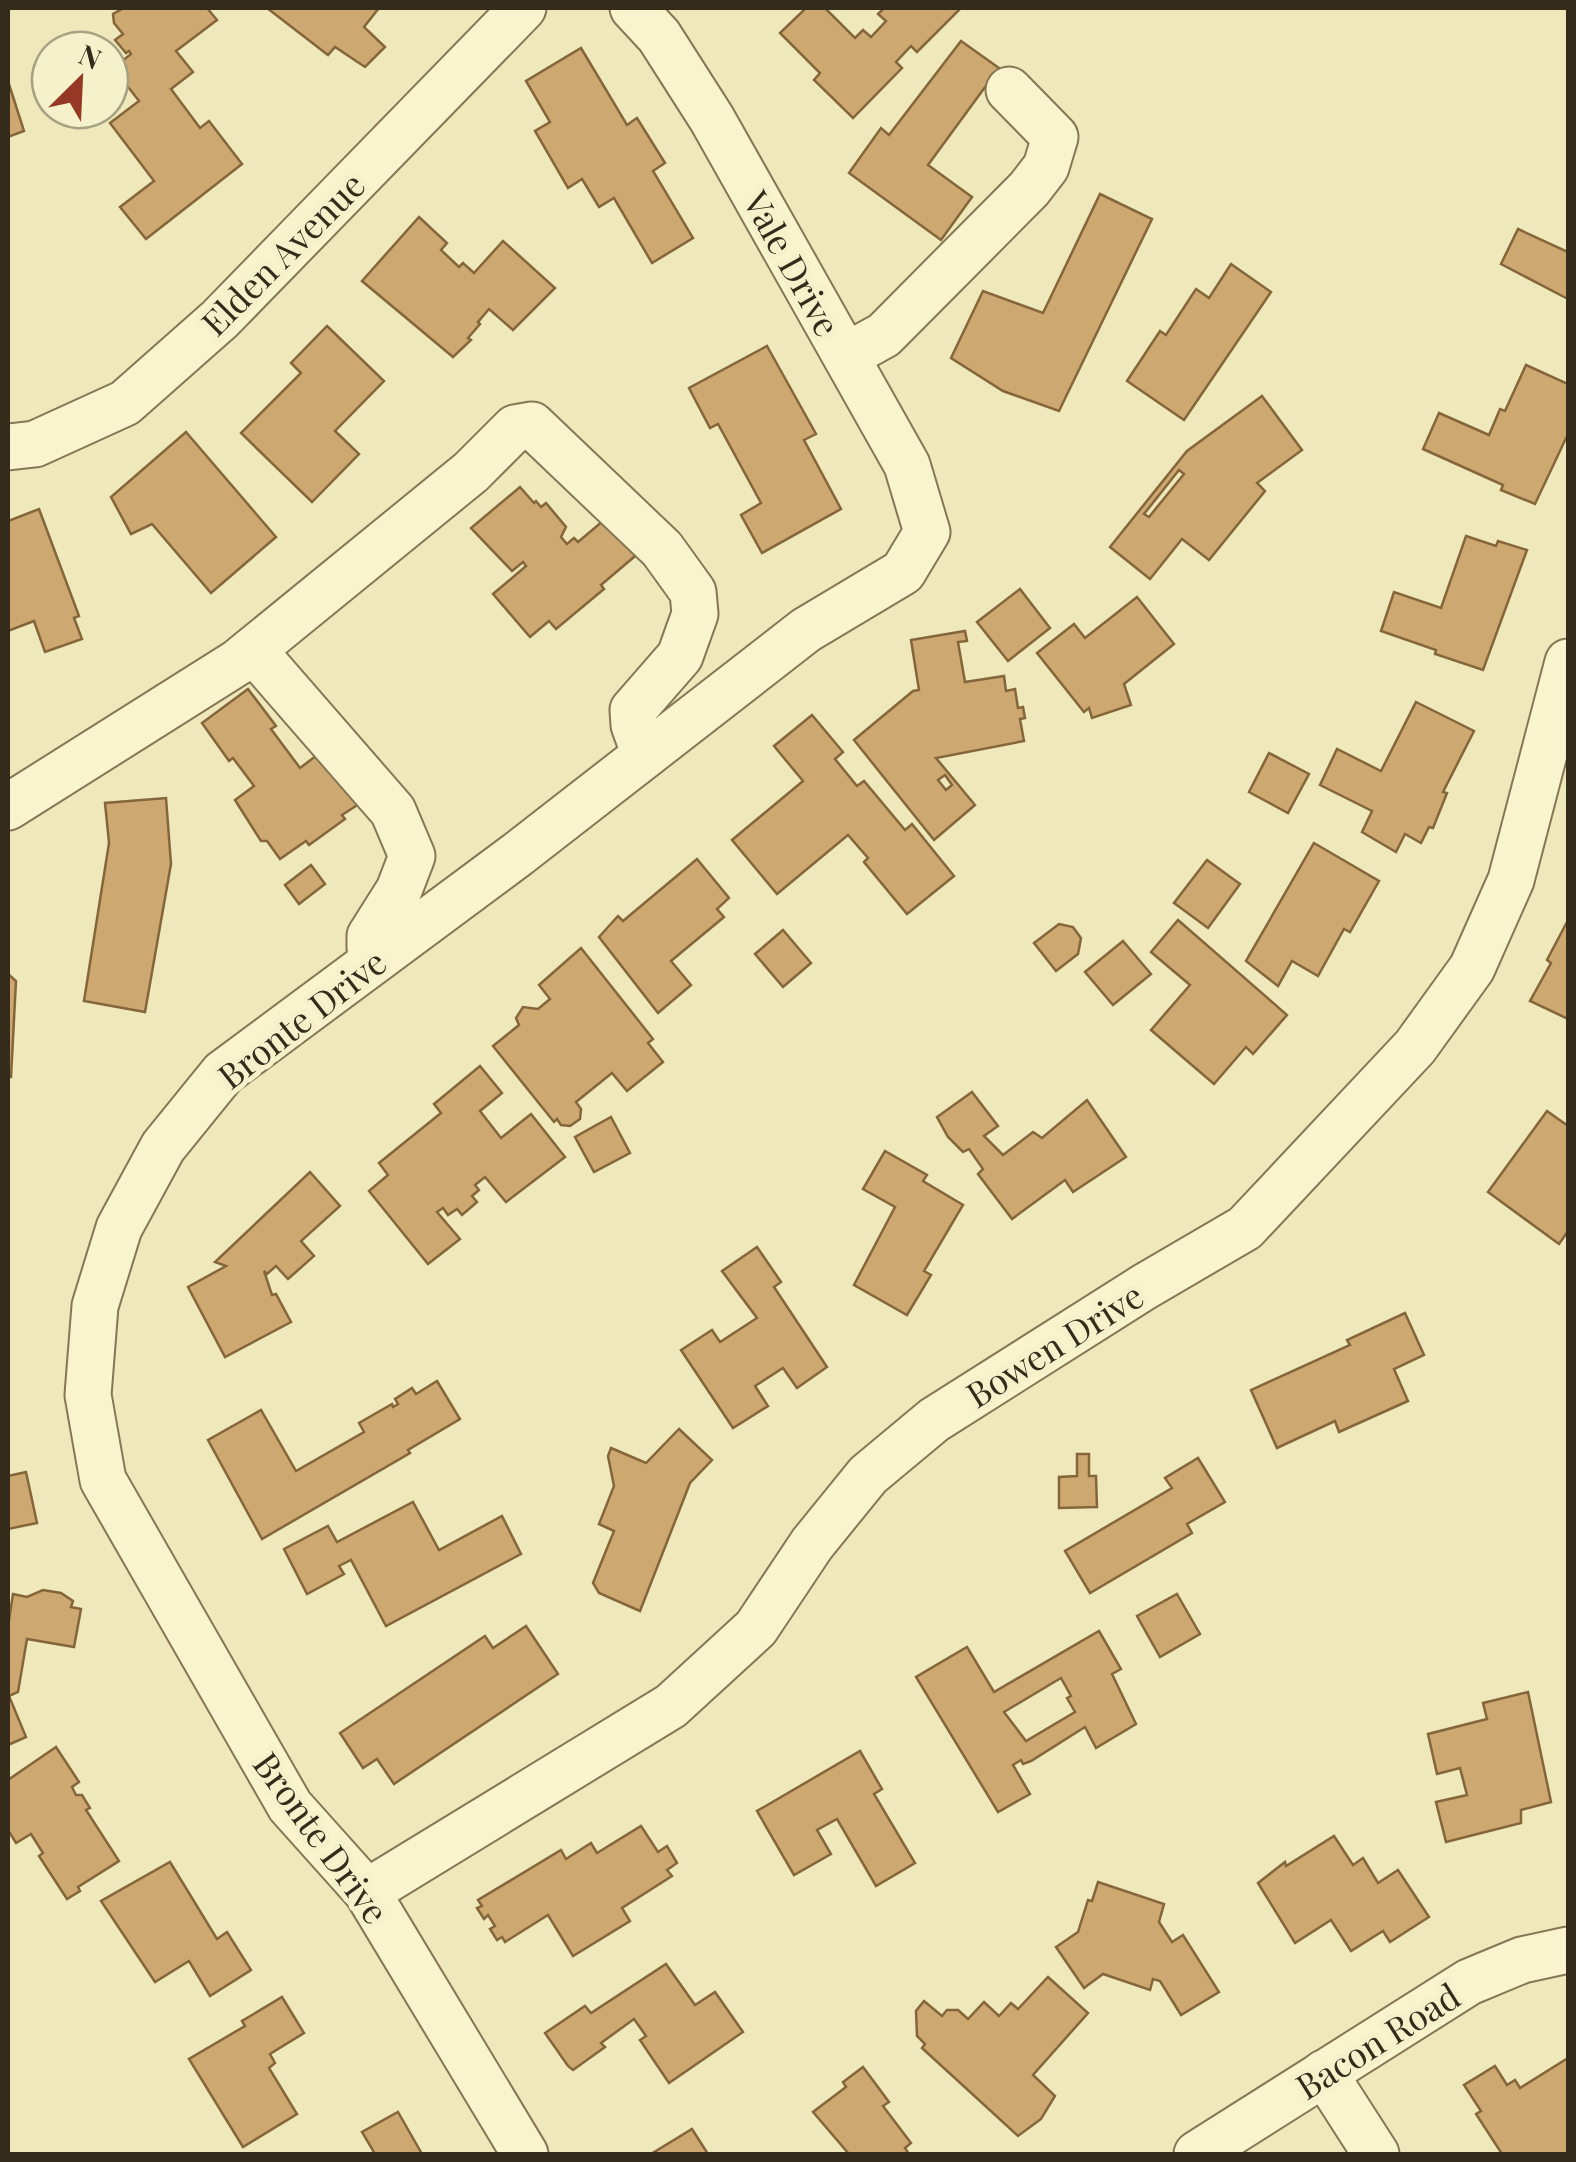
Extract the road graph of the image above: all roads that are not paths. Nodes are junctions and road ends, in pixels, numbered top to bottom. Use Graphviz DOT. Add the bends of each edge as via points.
graph roads {
  1 [pos="522,8"];
  2 [pos="632,8"];
  3 [pos="1009,90"];
  4 [pos="846,356"];
  5 [pos="8,447"];
  6 [pos="927,532"];
  7 [pos="253,650"];
  8 [pos="1568,662"];
  9 [pos="646,755"];
  10 [pos="8,807"];
  11 [pos="379,957"];
  12 [pos="366,1892"];
  13 [pos="1568,1950"];
  14 [pos="1324,2074"];
  15 [pos="524,2154"];
  16 [pos="1197,2154"];
  17 [pos="1376,2154"];
  1 -- 5 [label="street, Elden Avenue" via="220,319 125,402 35,444"];
  2 -- 4 [label="street, Vale Drive" via="659,36 712,120"];
  3 -- 4 [label="street" via="1055,137 1046,167 884,335"];
  4 -- 6 [label="street, Vale Drive" via="908,465"];
  6 -- 9 [label="street, Bronte Drive" via="903,572 806,630"];
  7 -- 9 [label="street" via="471,472 515,428 532,425 662,548 693,592 696,614 680,656 633,710"];
  7 -- 10 [label="street"];
  7 -- 11 [label="street" via="393,812 412,856 370,936"];
  8 -- 12 [label="street, Bowen Drive" via="1511,880 1472,968 1415,1046 1246,1228 934,1420 868,1475 756,1628 671,1706"];
  9 -- 11 [label="street, Bronte Drive"];
  11 -- 12 [label="street, Bronte Drive" via="223,1073 163,1147 118,1228 95,1306 88,1395 102,1480 290,1806"];
  12 -- 15 [label="street, Bronte Drive"];
  13 -- 14 [label="street, Bacon Road" via="1469,1982"];
  14 -- 16 [label="street, Bacon Road"];
  14 -- 17 [label="street"];
}
